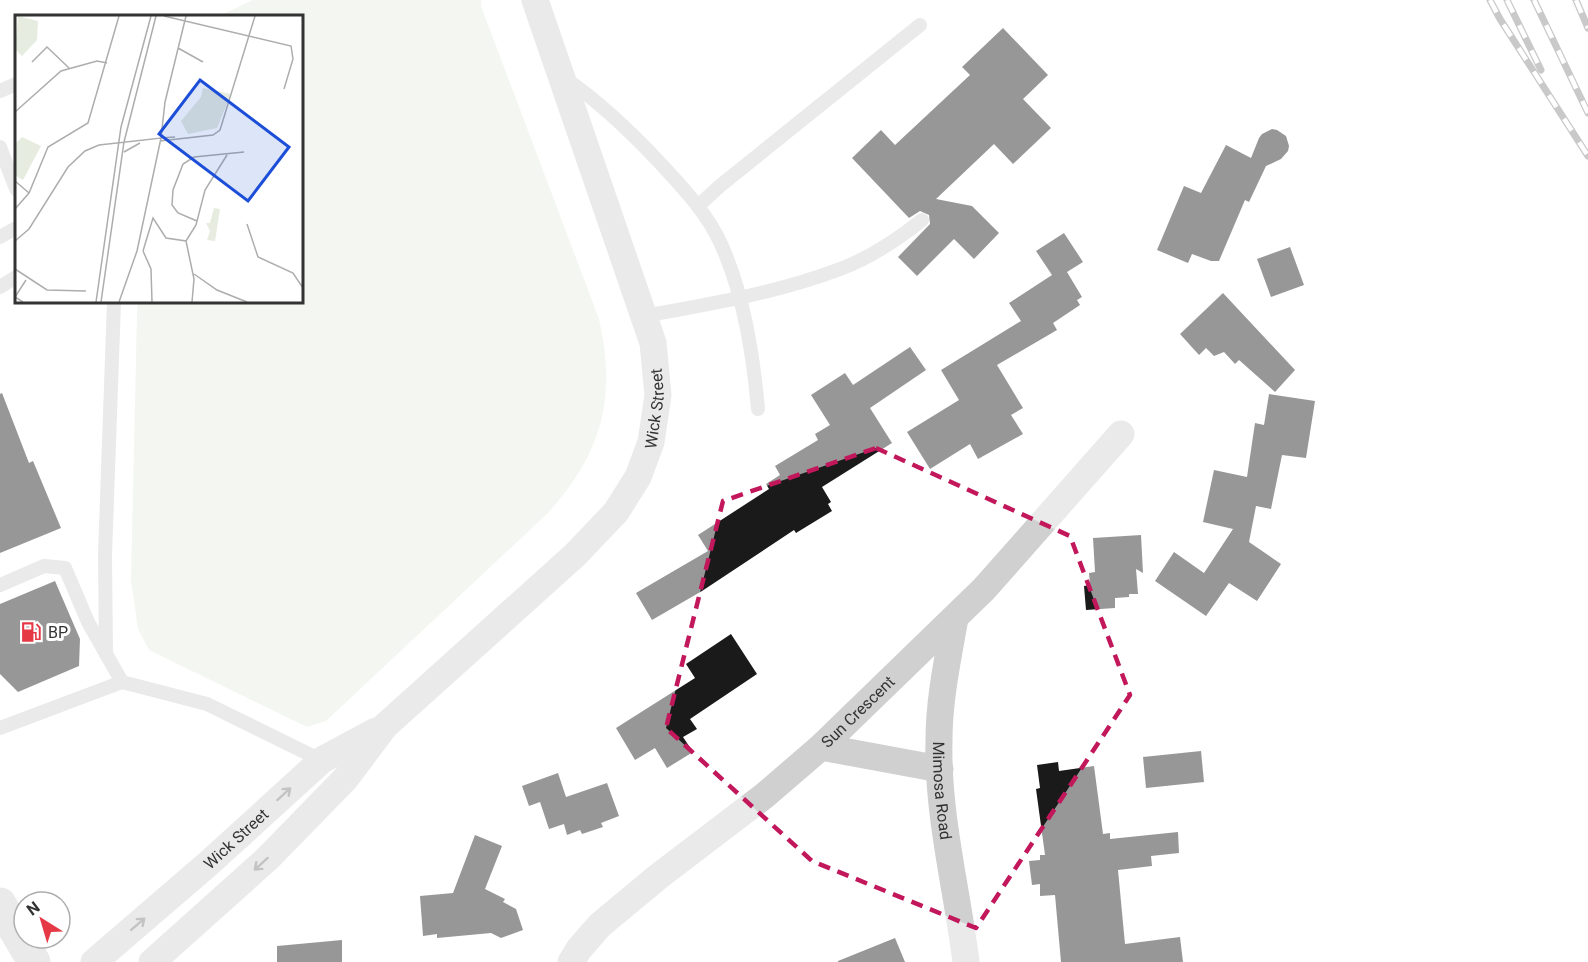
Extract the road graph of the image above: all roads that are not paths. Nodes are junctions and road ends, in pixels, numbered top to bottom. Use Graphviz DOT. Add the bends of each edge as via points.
graph roads {
  1 [pos="535,0"];
  2 [pos="920,26"];
  3 [pos="562,76"];
  4 [pos="15,84"];
  5 [pos="0,91"];
  6 [pos="0,147"];
  7 [pos="15,186"];
  8 [pos="698,206"];
  9 [pos="922,220"];
  10 [pos="15,229"];
  11 [pos="0,237"];
  12 [pos="15,278"];
  13 [pos="0,286"];
  14 [pos="739,299"];
  15 [pos="114,303"];
  16 [pos="644,316"];
  17 [pos="758,409"];
  18 [pos="1121,434"];
  19 [pos="0,585"];
  20 [pos="955,618"];
  21 [pos="106,654"];
  22 [pos="122,682"];
  23 [pos="1,725"];
  24 [pos="385,726"];
  25 [pos="821,747"];
  26 [pos="322,760"];
  27 [pos="940,769"];
  28 [pos="346,778"];
  29 [pos="0,904"];
  30 [pos="34,962"];
  31 [pos="94,962"];
  32 [pos="152,962"];
  33 [pos="571,962"];
  34 [pos="966,962"];
  1 -- 3 [label="street, Wick Street"];
  2 -- 8 [label="lane"];
  3 -- 8 [label="lane" via="619,121"];
  3 -- 16 [label="street, Wick Street"];
  4 -- 5 [label="lane"];
  6 -- 7 [label="lane"];
  8 -- 14 [label="lane" via="721,244"];
  9 -- 14 [label="lane" via="897,240 841,269"];
  10 -- 11 [label="lane"];
  12 -- 13 [label="lane"];
  14 -- 16 [label="lane"];
  14 -- 17 [label="lane" via="753,357"];
  15 -- 21 [label="lane" via="105,555"];
  16 -- 24 [label="street, Wick Street" via="653,343 657,407 651,442 638,477 616,512 575,555"];
  18 -- 20 [label="street, Sun Crescent"];
  19 -- 21 [label="lane" via="44,566 65,568"];
  20 -- 25 [label="street, Sun Crescent"];
  20 -- 27 [label="street, Mimosa Road" via="941,700"];
  21 -- 22 [label="lane"];
  22 -- 23 [label="lane"];
  22 -- 26 [label="lane" via="207,704"];
  24 -- 26 [label="street, Wick Street"];
  24 -- 28 [label="street, Wick Street"];
  25 -- 27 [label="street"];
  25 -- 33 [label="street, Sun Crescent" via="600,925"];
  26 -- 28 [label="lane"];
  31 -- 26 [label="street, Wick Street, one-way"];
  27 -- 34 [label="street, Mimosa Road"];
  28 -- 32 [label="street, Wick Street, one-way" via="268,858"];
  29 -- 30 [label="street"];
}
